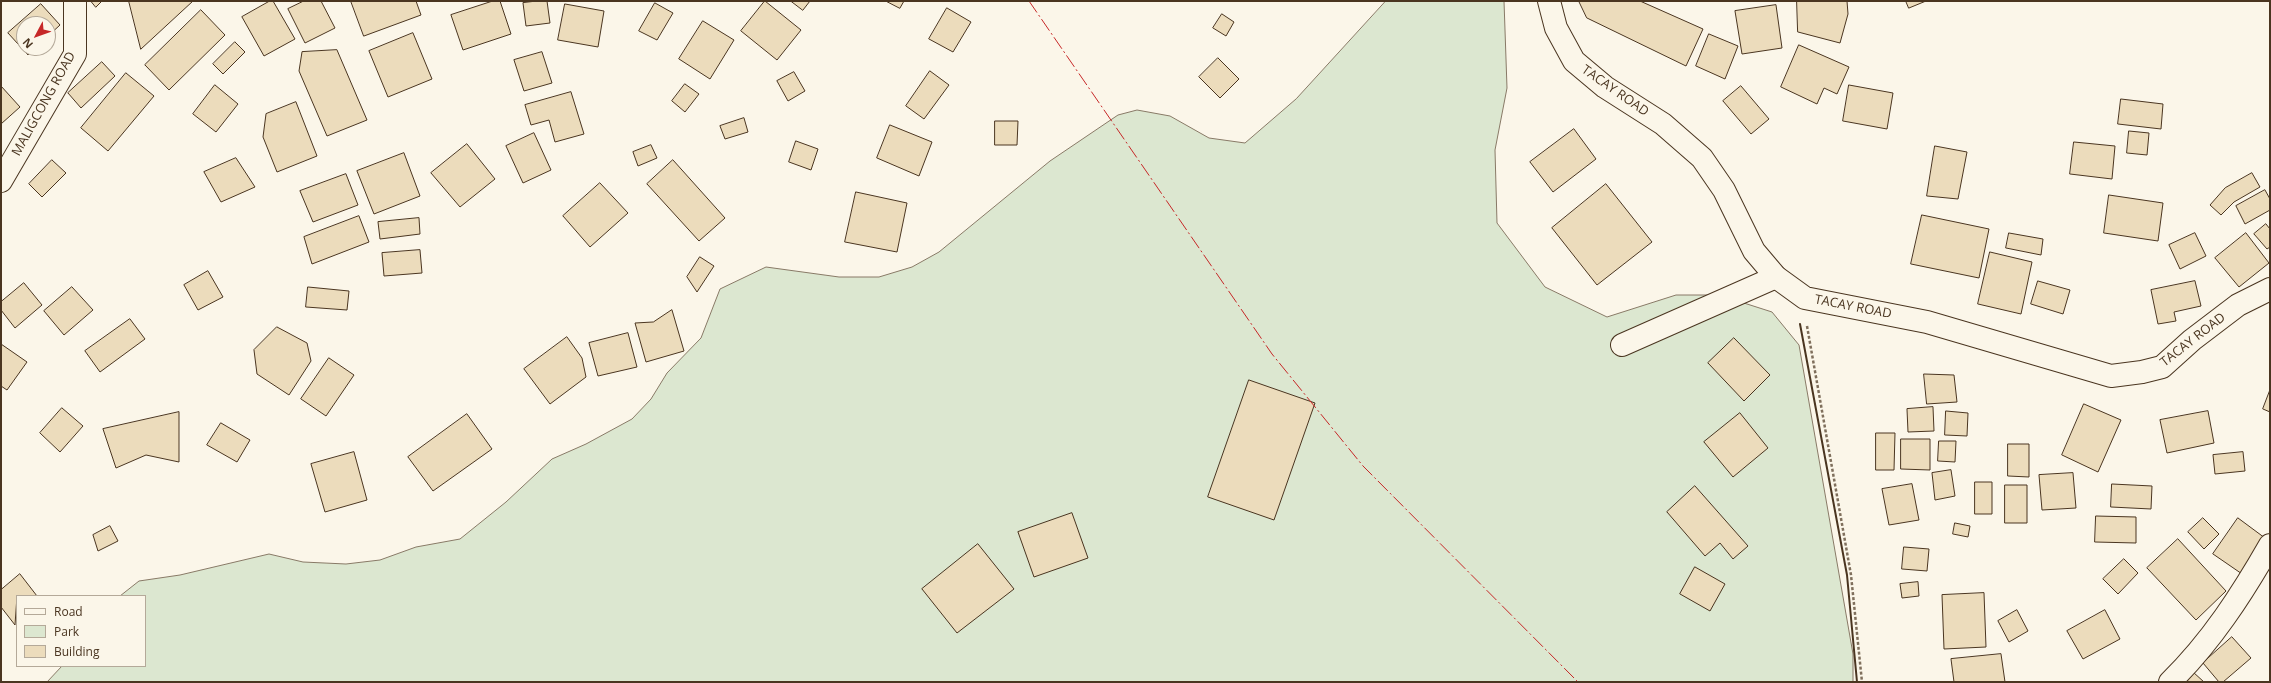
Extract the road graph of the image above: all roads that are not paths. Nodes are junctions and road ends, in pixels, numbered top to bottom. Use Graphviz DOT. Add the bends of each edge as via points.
graph roads {
  1 [pos="75,1"];
  2 [pos="1549,1"];
  3 [pos="1,181"];
  4 [pos="1776,277"];
  5 [pos="2270,289"];
  6 [pos="1622,345"];
  7 [pos="2270,545"];
  8 [pos="2170,682"];
  1 -- 3 [label="main road, MALIGCONG ROAD" via="75,54"];
  2 -- 4 [label="main road, TACAY ROAD" via="1556,28 1574,61 1605,87 1663,124 1702,158 1724,190 1754,251"];
  4 -- 5 [label="main road, TACAY ROAD" via="1805,298 1927,322 2110,376 2162,367 2238,305"];
  4 -- 6 [label="main road"];
  7 -- 8 [label="main road" via="2221,622"];
}
